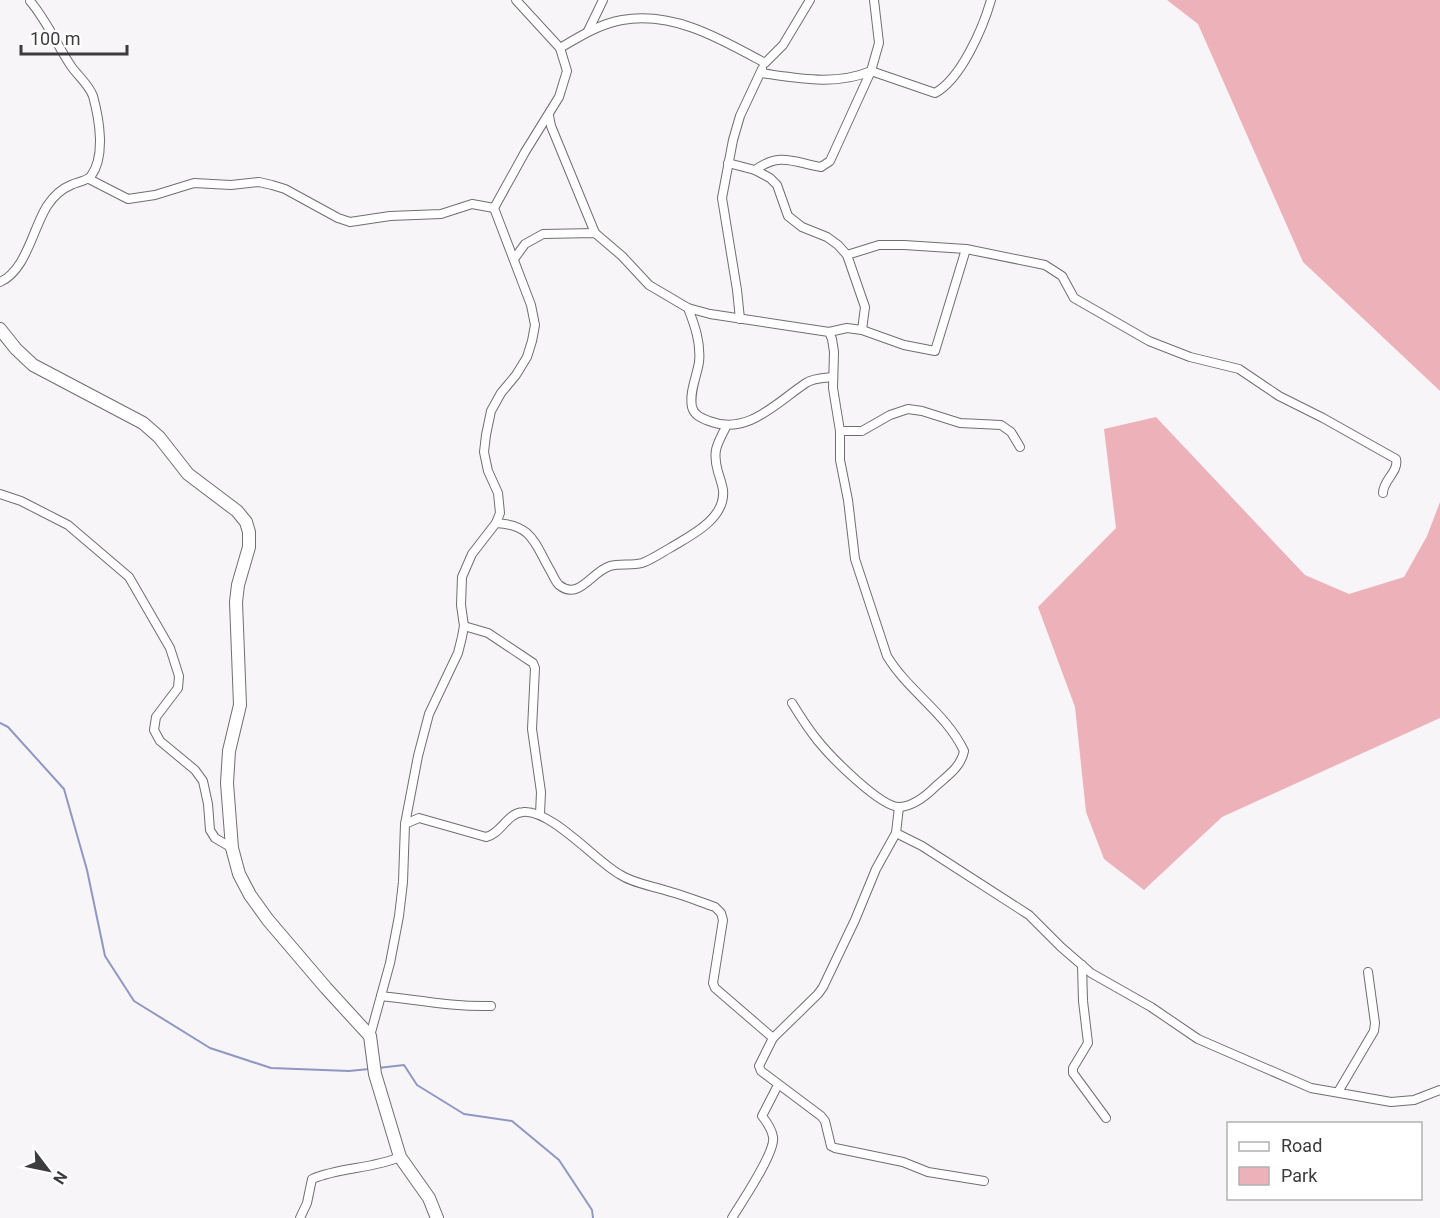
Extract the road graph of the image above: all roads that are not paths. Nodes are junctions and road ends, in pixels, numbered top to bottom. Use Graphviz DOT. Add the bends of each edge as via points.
graph roads {
  1 [pos="516,0"];
  2 [pos="603,0"];
  3 [pos="810,0"];
  4 [pos="874,0"];
  5 [pos="992,0"];
  6 [pos="30,1"];
  7 [pos="588,31"];
  8 [pos="560,48"];
  9 [pos="765,63"];
  10 [pos="871,71"];
  11 [pos="761,72"];
  12 [pos="549,116"];
  13 [pos="728,163"];
  14 [pos="755,170"];
  15 [pos="89,179"];
  16 [pos="494,208"];
  17 [pos="595,233"];
  18 [pos="966,249"];
  19 [pos="848,255"];
  20 [pos="514,259"];
  21 [pos="0,282"];
  22 [pos="688,308"];
  23 [pos="740,319"];
  24 [pos="0,329"];
  25 [pos="862,330"];
  26 [pos="829,332"];
  27 [pos="833,376"];
  28 [pos="727,425"];
  29 [pos="840,432"];
  30 [pos="1020,447"];
  31 [pos="1383,493"];
  32 [pos="0,494"];
  33 [pos="495,523"];
  34 [pos="464,626"];
  35 [pos="792,703"];
  36 [pos="899,807"];
  37 [pos="540,814"];
  38 [pos="405,824"];
  39 [pos="896,833"];
  40 [pos="232,848"];
  41 [pos="1082,965"];
  42 [pos="1368,972"];
  43 [pos="381,996"];
  44 [pos="491,1006"];
  45 [pos="370,1036"];
  46 [pos="773,1038"];
  47 [pos="778,1085"];
  48 [pos="1440,1090"];
  49 [pos="1338,1092"];
  50 [pos="1106,1118"];
  51 [pos="400,1157"];
  52 [pos="984,1180"];
  53 [pos="300,1218"];
  54 [pos="437,1218"];
  55 [pos="732,1218"];
  1 -- 8 [label="street"];
  2 -- 7 [label="street"];
  3 -- 9 [label="street" via="783,45"];
  4 -- 10 [label="street" via="879,43"];
  5 -- 10 [label="street" via="976,40 942,89 929,92"];
  6 -- 15 [label="street" via="92,95 100,154"];
  7 -- 8 [label="street"];
  7 -- 9 [label="street" via="622,20 659,19 699,29"];
  8 -- 12 [label="street" via="567,71 560,97"];
  9 -- 11 [label="street"];
  10 -- 11 [label="street" via="837,80"];
  10 -- 14 [label="street" via="854,114 826,165 774,159"];
  11 -- 13 [label="street" via="740,116"];
  12 -- 16 [label="street"];
  12 -- 17 [label="street"];
  13 -- 14 [label="street"];
  13 -- 23 [label="street" via="722,198"];
  14 -- 19 [label="street" via="777,185 794,222 827,237"];
  15 -- 16 [label="street" via="128,199 194,183 272,184 350,222 441,214 472,204"];
  15 -- 21 [label="street" via="72,184 47,206 27,252"];
  16 -- 20 [label="street"];
  17 -- 20 [label="street" via="543,234 525,244"];
  17 -- 22 [label="street" via="649,285"];
  18 -- 19 [label="street" via="879,245"];
  18 -- 25 [label="street" via="935,351"];
  18 -- 31 [label="street" via="1045,265 1062,276 1074,298 1149,341 1190,357 1239,369 1279,396 1396,459 1397,466"];
  19 -- 25 [label="street" via="865,308"];
  20 -- 33 [label="street" via="535,325 527,357 491,411 486,435 488,471 501,504"];
  22 -- 23 [label="street"];
  22 -- 28 [label="street" via="699,346 692,410 699,417"];
  23 -- 26 [label="street"];
  24 -- 40 [label="street" via="33,365 143,423 188,474 246,522 249,547 236,602 240,705 229,751 227,783"];
  25 -- 26 [label="street"];
  26 -- 27 [label="street" via="834,352"];
  27 -- 28 [label="street" via="809,381 758,417"];
  27 -- 29 [label="street"];
  28 -- 33 [label="street" via="714,452 723,491 716,513 692,535 643,563 609,566 577,590 567,591 557,583 529,533 515,525"];
  29 -- 30 [label="street" via="862,431 890,415 922,411 960,423 1001,425"];
  29 -- 36 [label="street" via="840,460 855,559 887,656 946,724 964,751 955,769 929,793"];
  32 -- 40 [label="street" via="68,525 129,577 170,648 178,676 178,688 156,717 154,730 160,741 195,770 203,782 210,830"];
  33 -- 34 [label="street" via="472,554 462,577"];
  34 -- 37 [label="street" via="488,633 533,663 532,729 541,792"];
  34 -- 38 [label="street" via="458,653 429,714"];
  35 -- 36 [label="street" via="818,741 850,774 886,803"];
  36 -- 39 [label="street"];
  37 -- 38 [label="street" via="519,812 486,837 419,818"];
  37 -- 46 [label="street" via="619,874 715,908 723,920 715,988"];
  38 -- 43 [label="street" via="399,916"];
  39 -- 41 [label="street" via="1029,915"];
  39 -- 46 [label="street" via="876,868 823,987"];
  40 -- 45 [label="street" via="239,874 256,904"];
  41 -- 49 [label="street" via="1197,1039 1302,1085"];
  41 -- 50 [label="street" via="1088,1043 1072,1073"];
  42 -- 49 [label="street" via="1374,1031"];
  43 -- 44 [label="street" via="466,1007"];
  43 -- 45 [label="street"];
  45 -- 51 [label="street" via="375,1074"];
  46 -- 47 [label="street" via="759,1066"];
  47 -- 52 [label="street" via="821,1116 835,1148 903,1162 928,1172"];
  47 -- 55 [label="street" via="762,1116 774,1137 773,1145"];
  48 -- 49 [label="street" via="1401,1102"];
  51 -- 53 [label="street" via="312,1179"];
  51 -- 54 [label="street" via="429,1198"];
}
